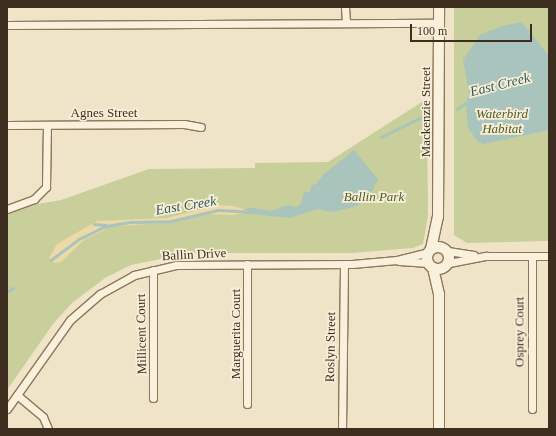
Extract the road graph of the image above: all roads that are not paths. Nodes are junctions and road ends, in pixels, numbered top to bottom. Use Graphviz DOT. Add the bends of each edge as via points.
graph roads {
  1 [pos="345,7"];
  2 [pos="439,7"];
  3 [pos="346,23"];
  4 [pos="439,23"];
  5 [pos="7,25"];
  6 [pos="7,125"];
  7 [pos="47,125"];
  8 [pos="201,127"];
  9 [pos="7,209"];
  10 [pos="438,217"];
  11 [pos="446,250"];
  12 [pos="430,251"];
  13 [pos="486,256"];
  14 [pos="532,256"];
  15 [pos="549,256"];
  16 [pos="397,260"];
  17 [pos="248,264"];
  18 [pos="344,264"];
  19 [pos="447,265"];
  20 [pos="431,266"];
  21 [pos="153,270"];
  22 [pos="439,294"];
  23 [pos="16,396"];
  24 [pos="153,398"];
  25 [pos="247,404"];
  26 [pos="532,408"];
  27 [pos="7,409"];
  28 [pos="48,429"];
  29 [pos="342,429"];
  30 [pos="439,429"];
  1 -- 3 [label="street"];
  2 -- 4 [label="main road, Mackenzie Street"];
  3 -- 4 [label="street"];
  3 -- 5 [label="street"];
  4 -- 10 [label="main road, Mackenzie Street"];
  6 -- 7 [label="street, Agnes Street"];
  7 -- 8 [label="street, Agnes Street" via="184,124"];
  7 -- 9 [label="street" via="46,187 34,199"];
  10 -- 11 [label="main road, Mackenzie Street"];
  10 -- 12 [label="main road, Mackenzie Street"];
  11 -- 12 [label="main road"];
  11 -- 13 [label="street"];
  11 -- 19 [label="main road, Mackenzie Street"];
  12 -- 16 [label="street, Ballin Drive"];
  12 -- 20 [label="main road, Mackenzie Street"];
  13 -- 14 [label="street"];
  13 -- 19 [label="street"];
  14 -- 15 [label="street"];
  14 -- 26 [label="street, Osprey Court"];
  16 -- 18 [label="street, Ballin Drive"];
  16 -- 20 [label="street, Ballin Drive"];
  17 -- 18 [label="street, Ballin Drive"];
  17 -- 21 [label="street, Ballin Drive" via="190,264"];
  17 -- 25 [label="street, Marguerita Court"];
  18 -- 29 [label="street, Roslyn Street"];
  19 -- 20 [label="main road"];
  19 -- 22 [label="main road"];
  20 -- 22 [label="main road"];
  21 -- 23 [label="street, Ballin Drive" via="111,287 79,310 61,330"];
  21 -- 24 [label="street, Millicent Court"];
  22 -- 30 [label="main road"];
  23 -- 27 [label="street, Ballin Drive"];
  23 -- 28 [label="street" via="43,417"];
}
